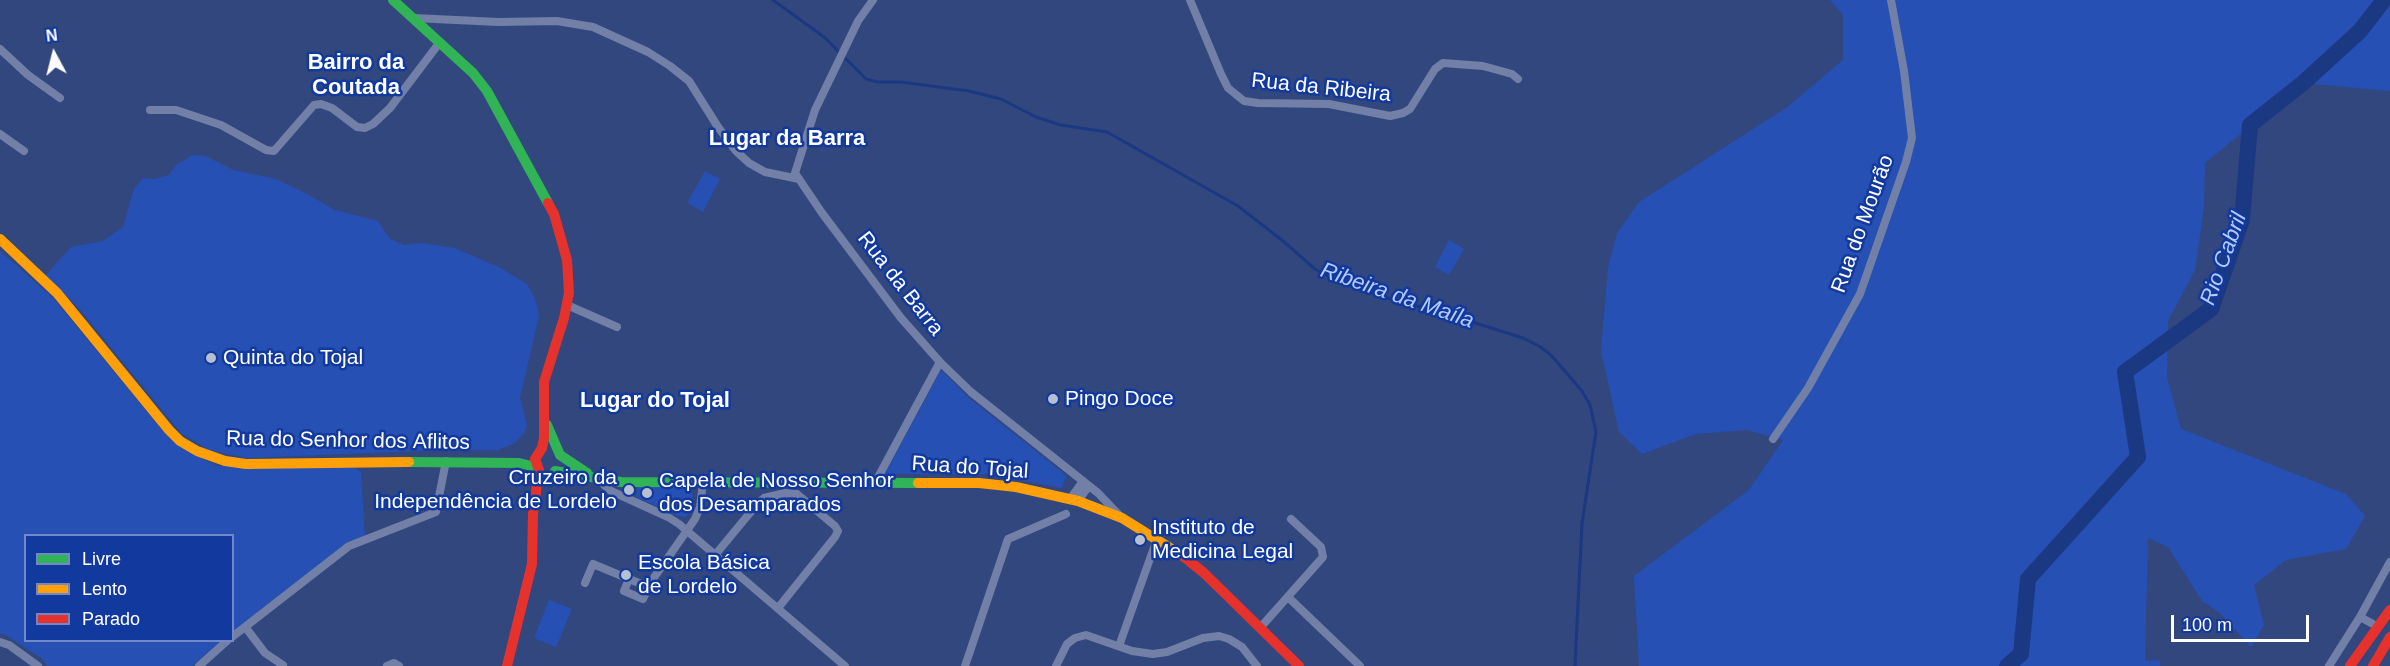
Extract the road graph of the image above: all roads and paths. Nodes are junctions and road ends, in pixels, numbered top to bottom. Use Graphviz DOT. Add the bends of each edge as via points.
graph roads {
  1 [pos="393,0"];
  2 [pos="873,0"];
  3 [pos="1190,0"];
  4 [pos="1891,0"];
  5 [pos="867,4"];
  6 [pos="414,18"];
  7 [pos="440,42"];
  8 [pos="0,49"];
  9 [pos="1518,79"];
  10 [pos="60,98"];
  11 [pos="150,110"];
  12 [pos="0,134"];
  13 [pos="24,151"];
  14 [pos="799,179"];
  15 [pos="0,239"];
  16 [pos="567,305"];
  17 [pos="617,327"];
  18 [pos="940,362"];
  19 [pos="543,411"];
  20 [pos="1773,439"];
  21 [pos="540,450"];
  22 [pos="559,453"];
  23 [pos="446,461"];
  24 [pos="502,463"];
  25 [pos="538,469"];
  26 [pos="553,472"];
  27 [pos="595,477"];
  28 [pos="703,482"];
  29 [pos="875,483"];
  30 [pos="1086,483"];
  31 [pos="537,491"];
  32 [pos="1074,500"];
  33 [pos="1066,514"];
  34 [pos="1122,518"];
  35 [pos="1291,519"];
  36 [pos="688,531"];
  37 [pos="1157,539"];
  38 [pos="715,555"];
  39 [pos="2390,562"];
  40 [pos="629,579"];
  41 [pos="585,583"];
  42 [pos="649,587"];
  43 [pos="1288,597"];
  44 [pos="778,608"];
  45 [pos="2390,610"];
  46 [pos="2360,617"];
  47 [pos="2373,624"];
  48 [pos="246,628"];
  49 [pos="1260,628"];
  50 [pos="234,636"];
  51 [pos="2390,637"];
  52 [pos="0,642"];
  53 [pos="226,642"];
  54 [pos="1119,646"];
  55 [pos="283,665"];
  56 [pos="38,666"];
  57 [pos="199,666"];
  58 [pos="387,666"];
  59 [pos="399,666"];
  60 [pos="507,666"];
  61 [pos="845,666"];
  62 [pos="965,666"];
  63 [pos="1056,666"];
  64 [pos="1257,666"];
  65 [pos="1299,666"];
  66 [pos="1360,666"];
  67 [pos="2329,666"];
  68 [pos="2350,666"];
  69 [pos="2360,666"];
  70 [pos="2373,666"];
  1 -- 6 [label="main road"];
  2 -- 5 [label="street"];
  3 -- 9 [label="street, Rua da Ribeira" via="1228,88 1244,100 1334,105 1390,116 1410,109 1435,69 1443,63 1479,66"];
  4 -- 20 [label="street, Rua do Mourão" via="1912,138 1906,162 1860,294 1808,388"];
  5 -- 14 [label="street" via="815,110 798,159 795,172"];
  6 -- 7 [label="main road"];
  6 -- 14 [label="street" via="557,21 593,27 648,52 689,81 718,127 749,163 765,172"];
  7 -- 11 [label="street" via="373,124 357,127 329,107 315,105 273,152 218,124 173,109"];
  7 -- 16 [label="main road" via="488,91 554,214 568,269"];
  8 -- 10 [label="street"];
  12 -- 13 [label="street"];
  14 -- 18 [label="street, Rua da Barra" via="901,318"];
  15 -- 23 [label="main road, Rua do Senhor dos Aflitos" via="57,293 173,434 197,451 246,464"];
  16 -- 17 [label="street"];
  16 -- 19 [label="main road" via="544,382"];
  18 -- 29 [label="street"];
  18 -- 30 [label="street, Rua da Barra" via="971,392"];
  19 -- 21 [label="main road"];
  19 -- 22 [label="main road"];
  21 -- 22 [label="main road" via="550,447"];
  21 -- 24 [label="main road"];
  21 -- 25 [label="main road" via="535,459"];
  22 -- 26 [label="main road" via="561,464"];
  22 -- 27 [label="main road"];
  23 -- 24 [label="main road, Rua do Senhor dos Aflitos"];
  23 -- 48 [label="street" via="436,512 350,546"];
  24 -- 25 [label="main road, Rua do Senhor dos Aflitos"];
  25 -- 26 [label="main road"];
  25 -- 31 [label="main road"];
  26 -- 27 [label="main road, Rua do Tojal"];
  26 -- 31 [label="main road"];
  27 -- 28 [label="main road, Rua do Tojal" via="621,482"];
  27 -- 36 [label="street" via="608,489 668,517"];
  28 -- 29 [label="main road, Rua do Tojal"];
  28 -- 36 [label="street" via="698,513"];
  29 -- 32 [label="main road, Rua do Tojal" via="996,484"];
  30 -- 32 [label="street"];
  30 -- 34 [label="street, Rua da Barra"];
  31 -- 60 [label="main road" via="531,569"];
  32 -- 34 [label="main road, Rua do Tojal"];
  33 -- 62 [label="street" via="1006,541"];
  34 -- 37 [label="main road, Rua do Tojal"];
  35 -- 43 [label="street" via="1321,547 1324,555"];
  36 -- 38 [label="street"];
  36 -- 42 [label="street"];
  37 -- 49 [label="main road, Rua do Tojal" via="1197,567"];
  37 -- 54 [label="street"];
  38 -- 44 [label="street"];
  38 -- 44 [label="street" via="764,498 797,494 838,531"];
  39 -- 46 [label="street"];
  40 -- 41 [label="street" via="593,564"];
  40 -- 42 [label="street"];
  40 -- 42 [label="street" via="624,591 643,599"];
  43 -- 49 [label="street"];
  43 -- 66 [label="street"];
  44 -- 61 [label="street"];
  45 -- 68 [label="main road"];
  45 -- 69 [label="main road"];
  46 -- 47 [label="street"];
  46 -- 67 [label="street"];
  48 -- 50 [label="street"];
  48 -- 55 [label="street" via="262,651"];
  49 -- 65 [label="main road, Rua do Tojal"];
  51 -- 70 [label="main road"];
  52 -- 56 [label="street"];
  53 -- 57 [label="street"];
  54 -- 63 [label="street" via="1078,636 1065,646"];
  54 -- 64 [label="street" via="1138,653 1163,653 1219,636 1242,647"];
  58 -- 59 [label="street"];
}
